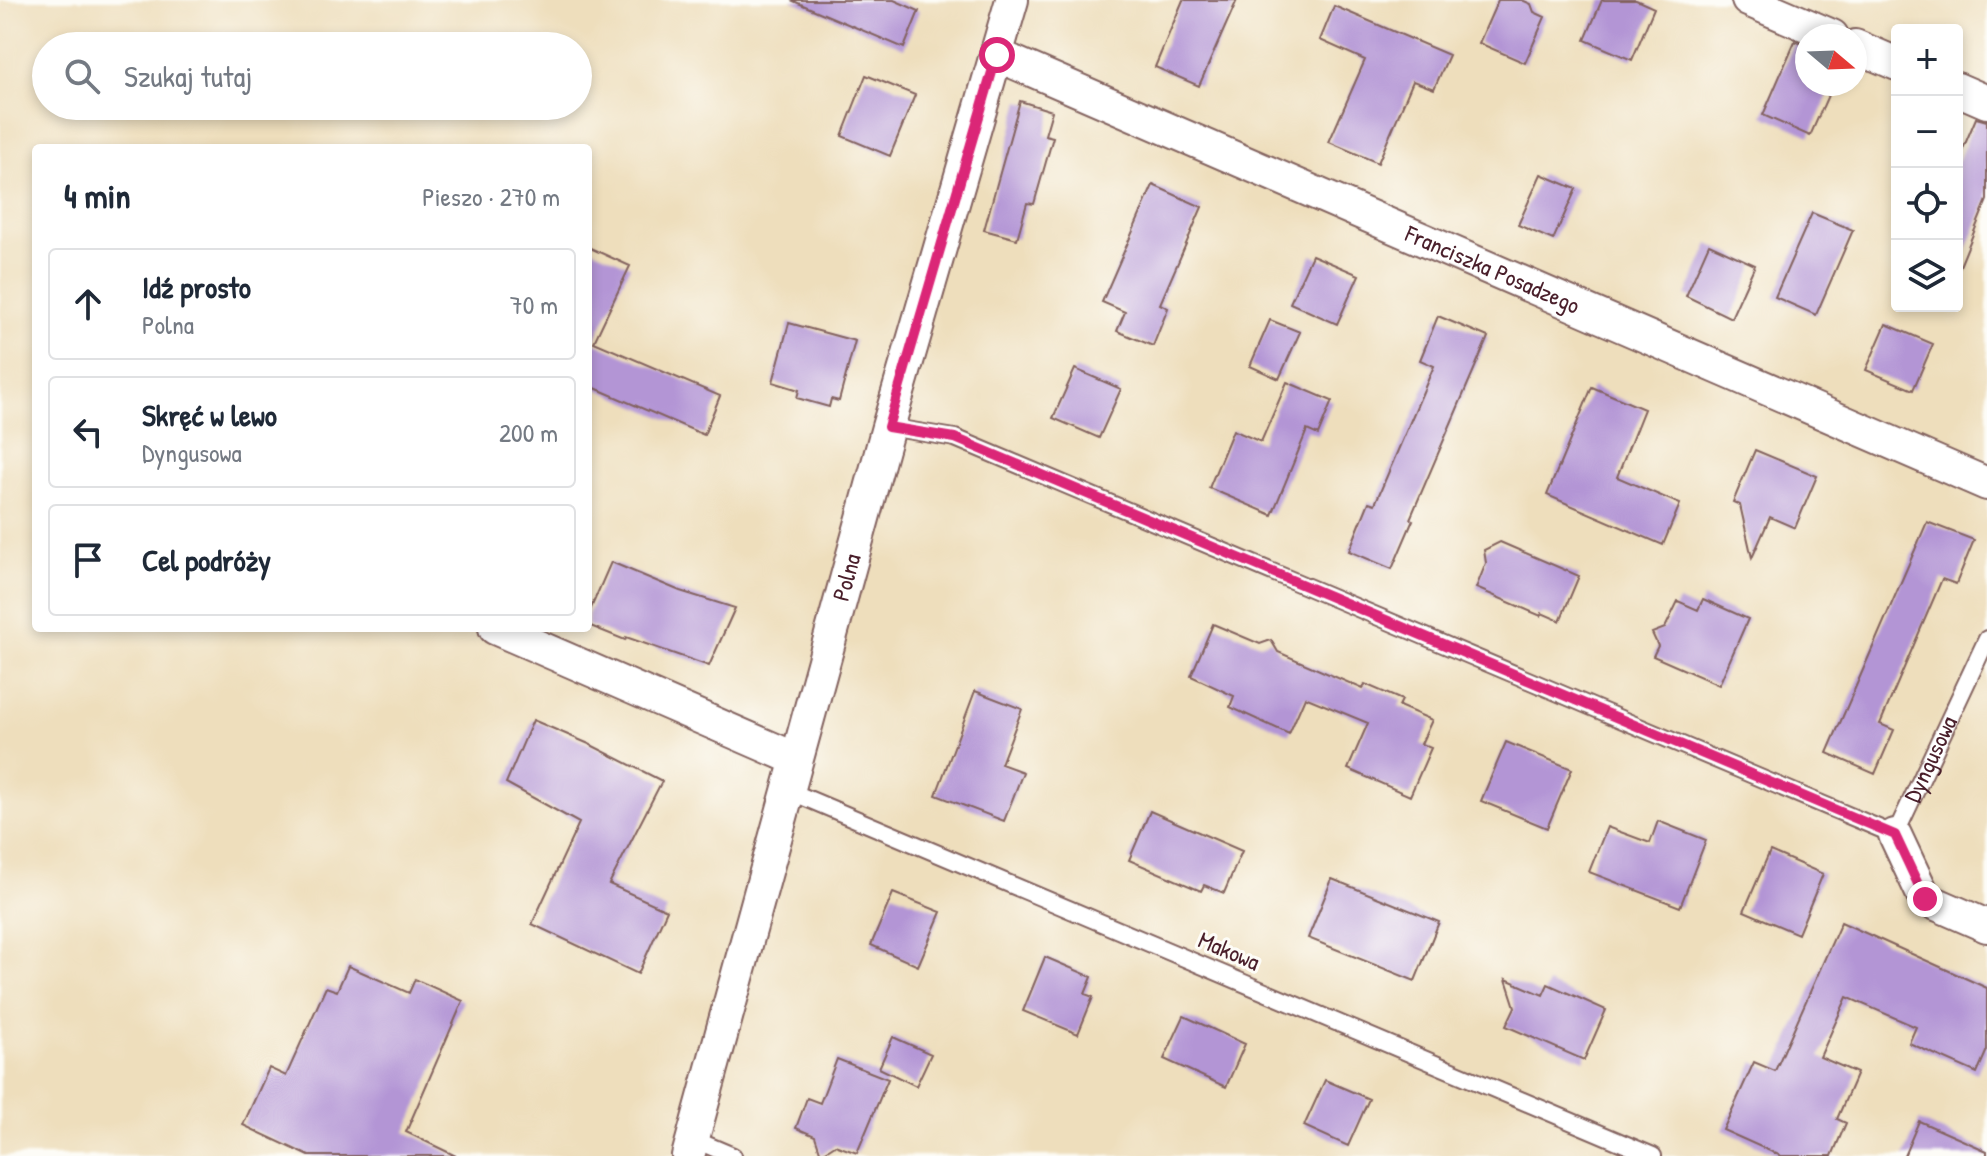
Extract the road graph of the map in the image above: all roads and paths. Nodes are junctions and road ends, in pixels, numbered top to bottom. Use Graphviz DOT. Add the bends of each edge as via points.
graph roads {
  1 [pos="1012,0"];
  2 [pos="1748,0"];
  3 [pos="1804,24"];
  4 [pos="1867,51"];
  5 [pos="997,55"];
  6 [pos="1891,61"];
  7 [pos="1963,92"];
  8 [pos="1987,102"];
  9 [pos="888,427"];
  10 [pos="1987,484"];
  11 [pos="504,632"];
  12 [pos="1987,639"];
  13 [pos="796,759"];
  14 [pos="787,790"];
  15 [pos="1895,835"];
  16 [pos="1987,926"];
  17 [pos="690,1147"];
  18 [pos="733,1156"];
  19 [pos="1653,1156"];
  1 -- 5 [label="street, Polna"];
  2 -- 3 [label="street"];
  4 -- 6 [label="street"];
  5 -- 9 [label="street, Polna"];
  5 -- 10 [label="street, Franciszka Posadzego"];
  7 -- 8 [label="street"];
  9 -- 13 [label="street, Polna"];
  9 -- 15 [label="lane" via="955,438"];
  11 -- 13 [label="street"];
  12 -- 15 [label="lane, Dyngusowa"];
  13 -- 14 [label="street, Polna"];
  14 -- 17 [label="street, Polna"];
  14 -- 19 [label="lane, Makowa"];
  15 -- 16 [label="street" via="1925,899"];
  17 -- 18 [label="lane"];
}
